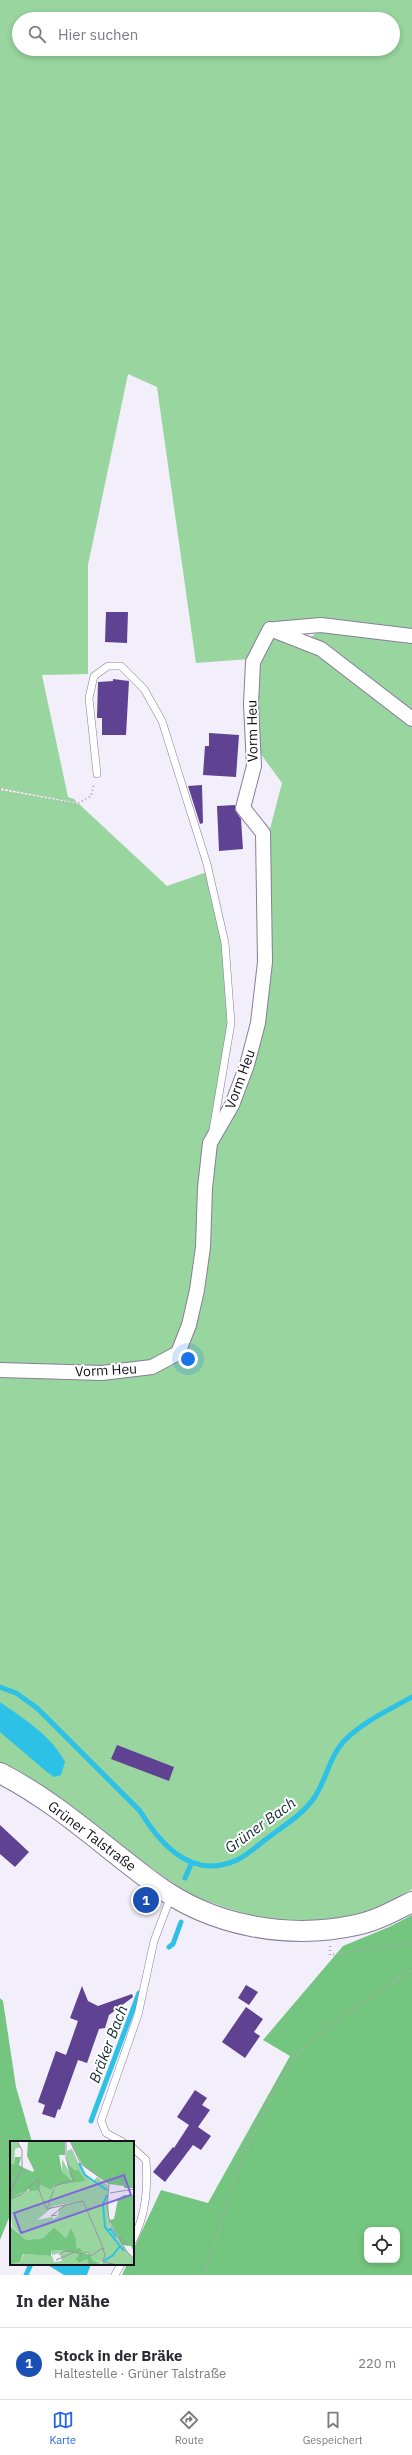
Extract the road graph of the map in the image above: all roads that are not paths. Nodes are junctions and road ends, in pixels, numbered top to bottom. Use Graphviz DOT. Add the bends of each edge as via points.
graph roads {
  1 [pos="270,629"];
  2 [pos="412,636"];
  3 [pos="412,719"];
  4 [pos="97,774"];
  5 [pos="210,1142"];
  6 [pos="0,1370"];
  7 [pos="0,1773"];
  8 [pos="171,1895"];
  9 [pos="412,1902"];
  10 [pos="121,2141"];
  11 [pos="134,2149"];
  12 [pos="134,2238"];
  13 [pos="120,2265"];
  14 [pos="115,2275"];
  1 -- 2 [label="street" via="322,625"];
  1 -- 3 [label="street" via="321,648"];
  1 -- 5 [label="street, Vorm Heu" via="253,662 251,704 254,766 243,808 263,833 265,962 258,1023 247,1065 232,1105"];
  4 -- 5 [label="lane" via="89,698 94,676 108,666 122,666 144,689 162,721 207,864 225,943 231,1023"];
  5 -- 6 [label="street, Vorm Heu" via="203,1247 197,1290 189,1325 178,1353 152,1367 102,1373"];
  7 -- 8 [label="main road, Grüner Talstraße" via="58,1808"];
  8 -- 9 [label="main road, Grüner Talstraße" via="210,1913 250,1926 290,1931 330,1930 357,1925 383,1917"];
  8 -- 10 [label="lane" via="154,1941 138,2015 101,2121 106,2133"];
  11 -- 12 [label="lane" via="146,2160 148,2184 142,2222"];
  13 -- 14 [label="lane"];
}
